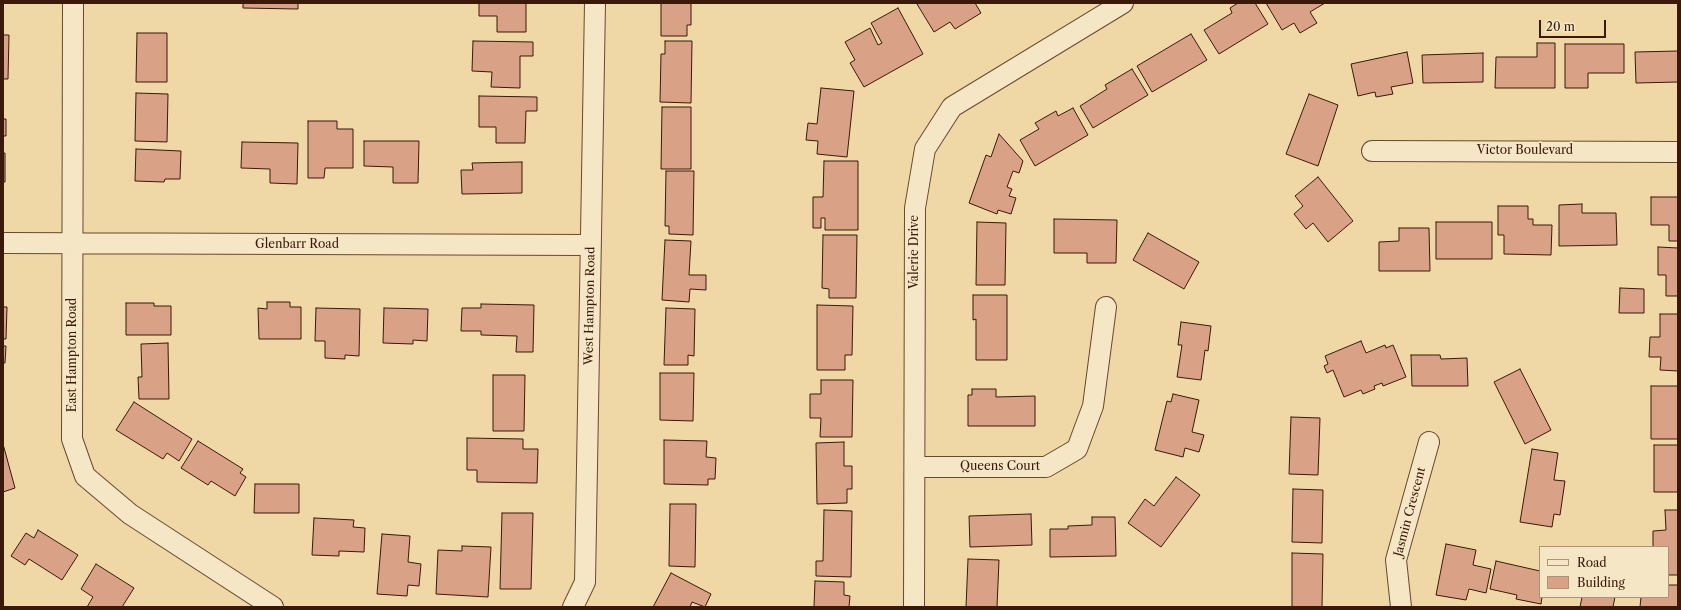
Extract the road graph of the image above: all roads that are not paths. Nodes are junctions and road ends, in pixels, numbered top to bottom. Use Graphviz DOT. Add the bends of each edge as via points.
graph roads {
  1 [pos="73,3"];
  2 [pos="595,3"];
  3 [pos="1124,3"];
  4 [pos="1372,151"];
  5 [pos="1678,152"];
  6 [pos="3,243"];
  7 [pos="73,245"];
  8 [pos="591,245"];
  9 [pos="1106,307"];
  10 [pos="1429,442"];
  11 [pos="915,467"];
  12 [pos="273,607"];
  13 [pos="573,607"];
  14 [pos="914,607"];
  15 [pos="1401,607"];
  1 -- 7 [label="street, East Hampton Road"];
  2 -- 8 [label="street, West Hampton Road"];
  3 -- 11 [label="street, Valerie Drive" via="952,107 925,150 915,208"];
  4 -- 5 [label="street, Victor Boulevard"];
  6 -- 7 [label="street, Glenbarr Road"];
  7 -- 8 [label="street, Glenbarr Road"];
  7 -- 12 [label="street, East Hampton Road" via="72,439 86,476 130,514"];
  8 -- 13 [label="street, West Hampton Road" via="585,582"];
  9 -- 11 [label="street, Queens Court" via="1093,406 1078,449 1046,467"];
  10 -- 15 [label="street, Jasmin Crescent" via="1396,560"];
  11 -- 14 [label="street, Valerie Drive"];
}
